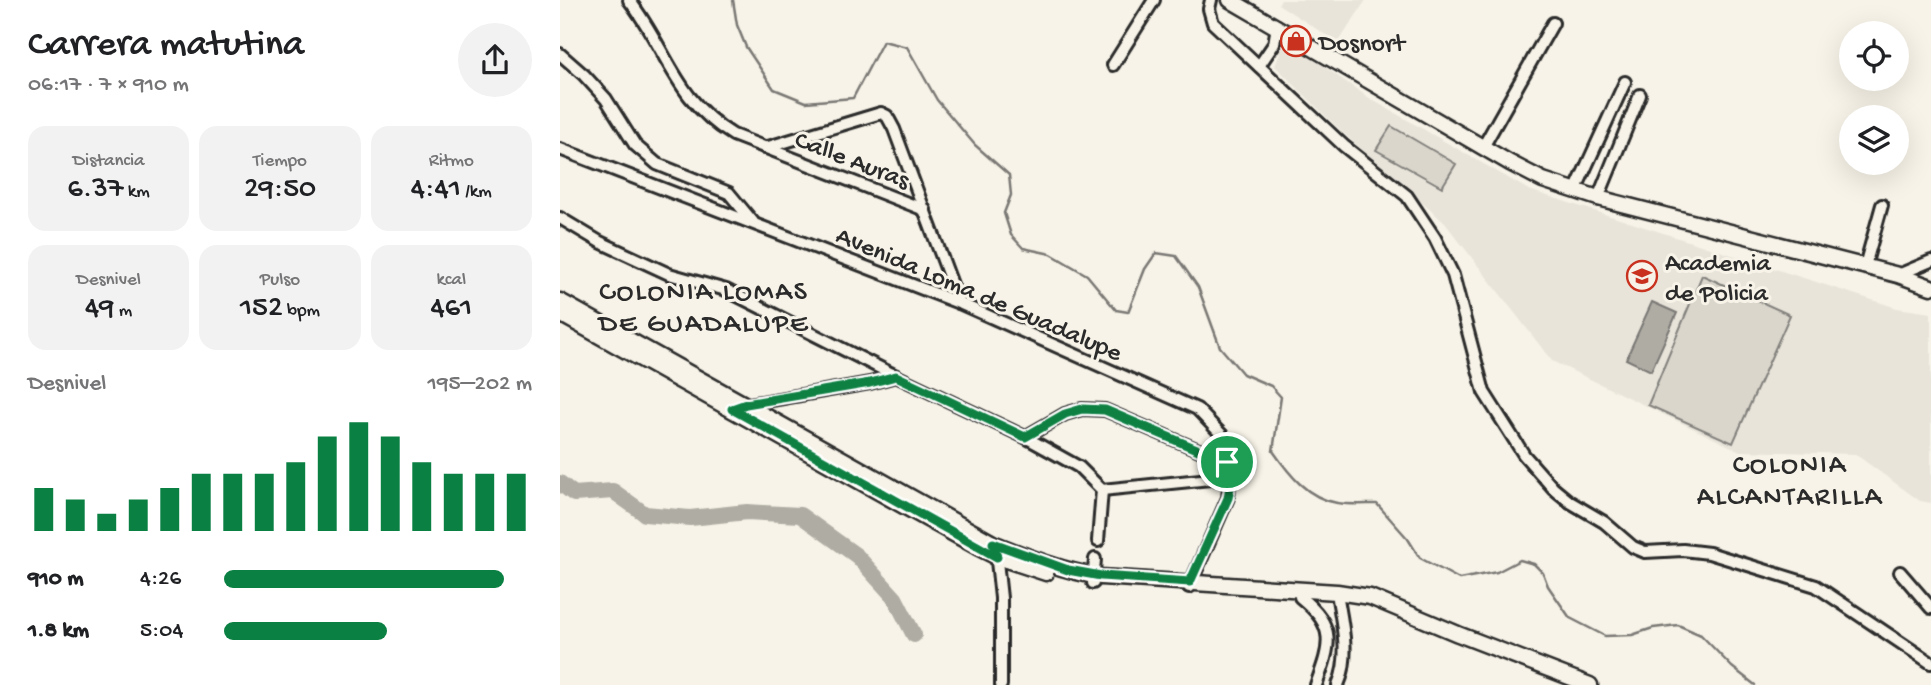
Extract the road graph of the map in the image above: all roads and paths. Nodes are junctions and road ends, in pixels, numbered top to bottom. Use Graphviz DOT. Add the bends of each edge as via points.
graph roads {
  1 [pos="629,0"];
  2 [pos="1154,0"];
  3 [pos="1210,0"];
  4 [pos="1230,0"];
  5 [pos="1553,23"];
  6 [pos="1277,26"];
  7 [pos="560,54"];
  8 [pos="1113,65"];
  9 [pos="1259,66"];
  10 [pos="1625,82"];
  11 [pos="1640,95"];
  12 [pos="1483,146"];
  13 [pos="765,148"];
  14 [pos="560,149"];
  15 [pos="1575,191"];
  16 [pos="1598,198"];
  17 [pos="1882,205"];
  18 [pos="925,210"];
  19 [pos="560,218"];
  20 [pos="755,224"];
  21 [pos="1931,261"];
  22 [pos="1865,266"];
  23 [pos="1898,275"];
  24 [pos="1931,287"];
  25 [pos="560,302"];
  26 [pos="959,303"];
  27 [pos="560,314"];
  28 [pos="896,376"];
  29 [pos="739,406"];
  30 [pos="1025,437"];
  31 [pos="1227,462"];
  32 [pos="1230,477"];
  33 [pos="1102,490"];
  34 [pos="1098,541"];
  35 [pos="995,550"];
  36 [pos="1096,559"];
  37 [pos="1900,572"];
  38 [pos="1093,579"];
  39 [pos="1190,585"];
  40 [pos="1300,597"];
  41 [pos="1338,600"];
  42 [pos="1391,607"];
  43 [pos="1931,608"];
  44 [pos="1325,622"];
  45 [pos="1342,622"];
  46 [pos="1931,663"];
  47 [pos="1001,685"];
  48 [pos="1316,685"];
  49 [pos="1338,685"];
  50 [pos="1590,685"];
  1 -- 13 [label="street, Calle Auras" via="692,103 714,124"];
  2 -- 8 [label="street"];
  3 -- 9 [label="street" via="1213,23"];
  4 -- 6 [label="main road"];
  5 -- 12 [label="street"];
  6 -- 9 [label="street" via="1275,44"];
  6 -- 12 [label="main road"];
  7 -- 20 [label="street" via="599,91 635,145 657,164 729,193"];
  9 -- 46 [label="street" via="1344,146 1407,196 1453,275 1484,392 1524,455 1553,488 1645,552 1709,553 1816,586"];
  10 -- 15 [label="street"];
  11 -- 16 [label="street"];
  12 -- 15 [label="main road" via="1543,180"];
  13 -- 18 [label="street, Calle Auras"];
  13 -- 18 [label="street" via="881,113 894,129"];
  14 -- 20 [label="street, Avenida Loma de Guadalupe"];
  15 -- 16 [label="main road"];
  16 -- 22 [label="main road"];
  17 -- 22 [label="street"];
  18 -- 26 [label="street"];
  19 -- 28 [label="street" via="668,274 726,290"];
  20 -- 26 [label="street, Avenida Loma de Guadalupe"];
  21 -- 23 [label="street"];
  22 -- 23 [label="main road"];
  23 -- 24 [label="main road"];
  25 -- 29 [label="main road"];
  26 -- 31 [label="street, Avenida Loma de Guadalupe" via="1197,409 1222,435"];
  27 -- 29 [label="main road"];
  28 -- 29 [label="street"];
  28 -- 30 [label="street"];
  29 -- 35 [label="main road"];
  30 -- 31 [label="street" via="1065,414 1105,410"];
  30 -- 33 [label="street" via="1079,467"];
  31 -- 32 [label="street, Avenida Loma de Guadalupe"];
  32 -- 33 [label="street"];
  32 -- 39 [label="street, Avenida Loma de Guadalupe" via="1228,498"];
  33 -- 34 [label="street"];
  35 -- 38 [label="main road"];
  35 -- 47 [label="street" via="1001,598"];
  36 -- 38 [label="street"];
  37 -- 43 [label="street"];
  38 -- 39 [label="main road" via="1143,587"];
  39 -- 40 [label="main road"];
  39 -- 42 [label="main road" via="1337,592 1370,597"];
  40 -- 41 [label="main road"];
  40 -- 44 [label="street"];
  41 -- 42 [label="main road"];
  41 -- 45 [label="street"];
  42 -- 50 [label="main road"];
  44 -- 45 [label="street"];
  44 -- 48 [label="street" via="1328,640"];
  45 -- 49 [label="street" via="1345,647"];
}
